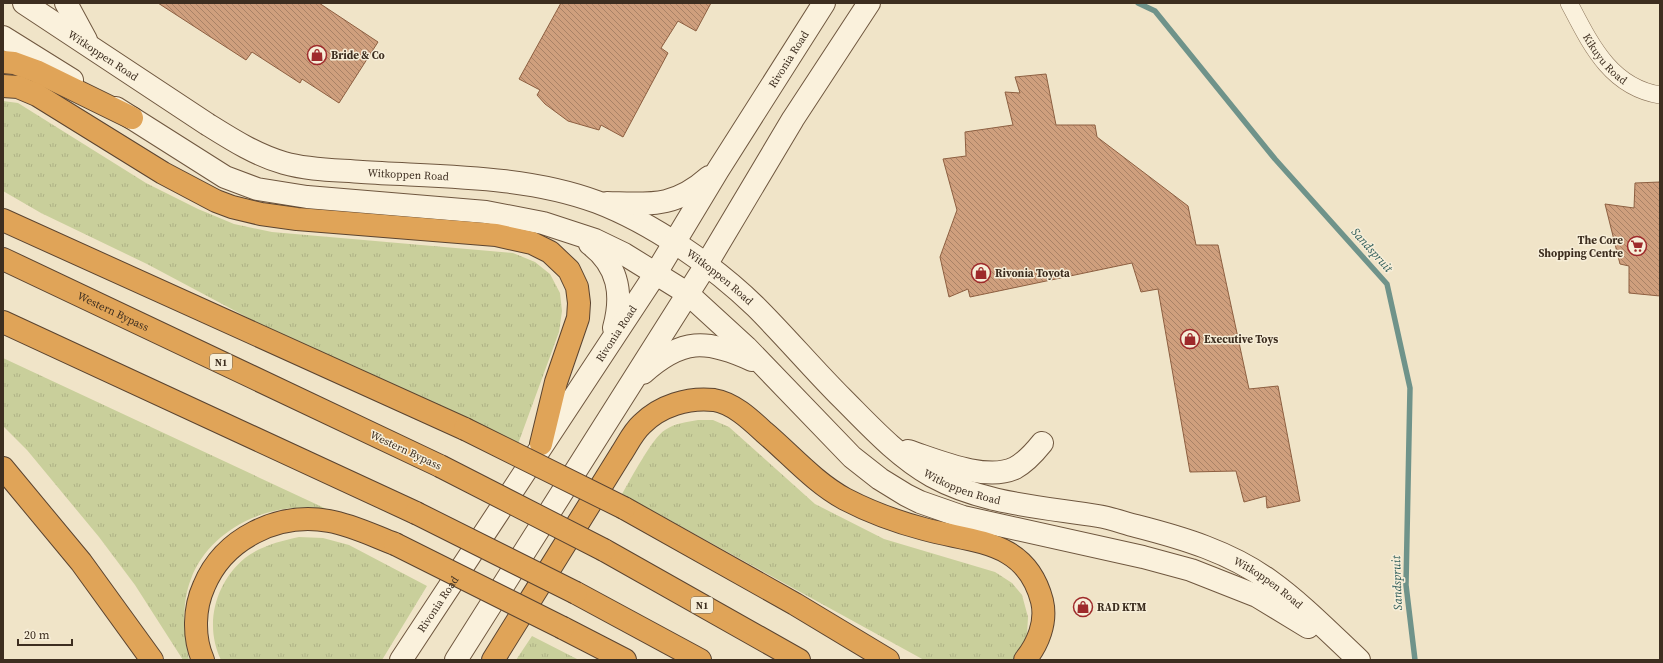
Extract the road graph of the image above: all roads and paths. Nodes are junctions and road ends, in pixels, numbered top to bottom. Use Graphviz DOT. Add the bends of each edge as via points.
graph roads {
  1 [pos="24,3"];
  2 [pos="66,3"];
  3 [pos="824,3"];
  4 [pos="869,3"];
  5 [pos="1569,3"];
  6 [pos="3,37"];
  7 [pos="90,45"];
  8 [pos="3,62"];
  9 [pos="3,86"];
  10 [pos="1660,95"];
  11 [pos="132,118"];
  12 [pos="718,170"];
  13 [pos="600,203"];
  14 [pos="3,204"];
  15 [pos="3,212"];
  16 [pos="3,220"];
  17 [pos="576,233"];
  18 [pos="50,235"];
  19 [pos="674,243"];
  20 [pos="87,258"];
  21 [pos="3,259"];
  22 [pos="706,265"];
  23 [pos="656,273"];
  24 [pos="687,293"];
  25 [pos="3,322"];
  26 [pos="610,341"];
  27 [pos="765,366"];
  28 [pos="627,387"];
  29 [pos="1042,443"];
  30 [pos="542,444"];
  31 [pos="890,445"];
  32 [pos="3,468"];
  33 [pos="888,659"];
  34 [pos="152,660"];
  35 [pos="203,660"];
  36 [pos="401,660"];
  37 [pos="456,660"];
  38 [pos="493,660"];
  39 [pos="625,660"];
  40 [pos="700,660"];
  41 [pos="799,660"];
  42 [pos="1025,660"];
  43 [pos="1358,660"];
  1 -- 7 [label="main road, Witkoppen Road"];
  2 -- 7 [label="main road"];
  3 -- 12 [label="main road, Rivonia Road"];
  4 -- 22 [label="main road" via="793,119"];
  5 -- 10 [label="street, Kikuyu Road" via="1600,59 1631,85"];
  6 -- 11 [label="main road, Witkoppen Road"];
  7 -- 13 [label="main road, Witkoppen Road" via="221,133 264,156 286,164 520,183 543,186"];
  8 -- 11 [label="highway" via="36,71"];
  9 -- 30 [label="highway" via="18,87 36,95 168,176 232,207 302,219 496,235 532,243 550,252 569,270 577,287 579,303 574,331 556,382"];
  11 -- 17 [label="main road, Witkoppen Road" via="225,177 257,189 307,197 486,212 543,223"];
  12 -- 13 [label="main road" via="692,191 670,201 653,204"];
  12 -- 19 [label="main road, Rivonia Road"];
  13 -- 19 [label="main road, Witkoppen Road" via="640,222"];
  14 -- 18 [label="highway"];
  15 -- 18 [label="highway"];
  16 -- 20 [label="highway"];
  17 -- 23 [label="main road, Witkoppen Road" via="618,251"];
  17 -- 26 [label="main road" via="603,255 617,280 619,303"];
  18 -- 20 [label="highway"];
  19 -- 22 [label="main road, Witkoppen Road"];
  19 -- 23 [label="main road, Rivonia Road"];
  20 -- 33 [label="highway, bridge" via="465,429 624,508"];
  21 -- 41 [label="highway, Western Bypass / N1, bridge" via="440,466 604,550"];
  22 -- 24 [label="main road"];
  22 -- 31 [label="main road, Witkoppen Road" via="755,306 817,373"];
  23 -- 24 [label="main road, Witkoppen Road"];
  23 -- 26 [label="main road, Rivonia Road"];
  24 -- 27 [label="main road, Witkoppen Road"];
  24 -- 28 [label="main road"];
  25 -- 40 [label="highway, bridge" via="416,513 576,592"];
  26 -- 30 [label="main road, Rivonia Road"];
  27 -- 28 [label="main road" via="728,349 691,346 664,356"];
  27 -- 43 [label="main road, Witkoppen Road" via="852,457 894,488 920,502 963,517 1143,557 1204,575 1257,596"];
  28 -- 37 [label="main road"];
  29 -- 31 [label="main road" via="1024,462 1013,468 990,472 962,468"];
  30 -- 36 [label="main road, Rivonia Road"];
  31 -- 43 [label="main road, Witkoppen Road" via="933,476 980,495 1038,508 1101,516 1171,535 1222,553 1256,571 1289,595"];
  32 -- 34 [label="highway" via="81,562"];
  35 -- 39 [label="highway, bridge" via="196,634 196,613 199,597 219,559 253,531 295,521 328,521 361,530 395,544"];
  38 -- 42 [label="highway" via="641,424 668,406 702,399 716,400 744,414 828,488 845,499 883,517 925,530 986,542 1022,564 1038,586 1043,609 1042,628"];
}
